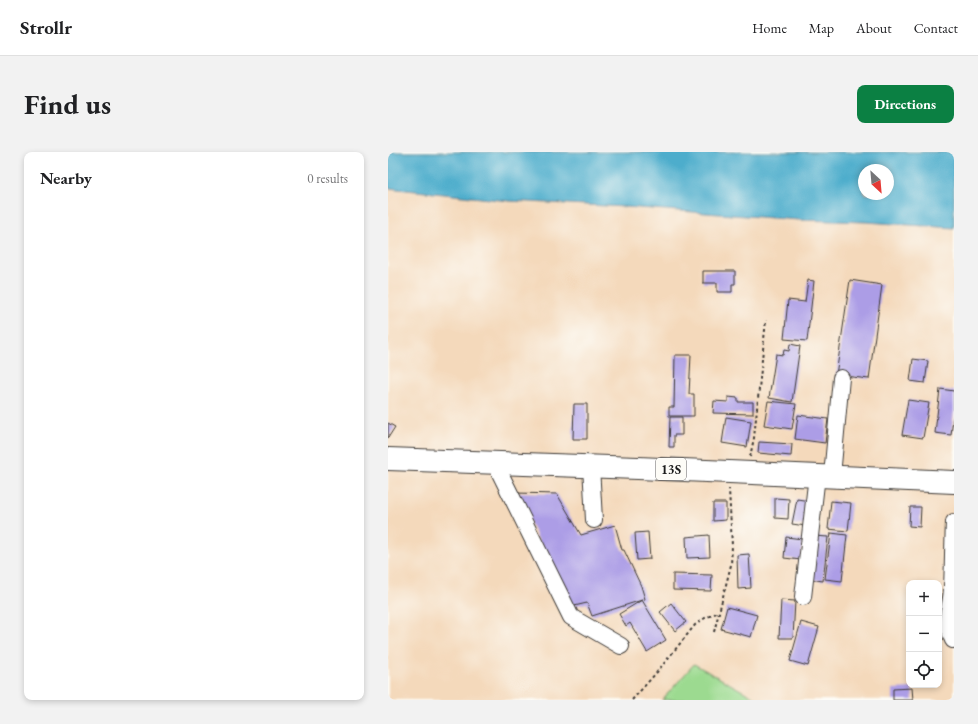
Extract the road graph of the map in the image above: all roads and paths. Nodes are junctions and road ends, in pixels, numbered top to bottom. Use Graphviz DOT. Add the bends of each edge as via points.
graph roads {
  1 [pos="766,320"];
  2 [pos="840,378"];
  3 [pos="388,459"];
  4 [pos="495,463"];
  5 [pos="591,466"];
  6 [pos="738,472"];
  7 [pos="825,476"];
  8 [pos="954,482"];
  9 [pos="594,520"];
  10 [pos="954,522"];
  11 [pos="803,597"];
  12 [pos="719,612"];
  13 [pos="714,632"];
  14 [pos="953,640"];
  15 [pos="621,646"];
  16 [pos="632,700"];
  1 -- 6 [label="path" via="754,438"];
  2 -- 7 [label="lane"];
  3 -- 4 [label="highway, 13S"];
  4 -- 5 [label="highway, 13S"];
  4 -- 15 [label="lane" via="571,617"];
  5 -- 6 [label="highway, 13S"];
  5 -- 9 [label="lane"];
  6 -- 7 [label="highway, 13S"];
  6 -- 12 [label="path" via="731,565"];
  7 -- 8 [label="highway, 13S"];
  7 -- 11 [label="lane"];
  10 -- 14 [label="lane" via="952,590 948,617 948,629"];
  12 -- 13 [label="path"];
  12 -- 16 [label="path" via="695,625"];
}
